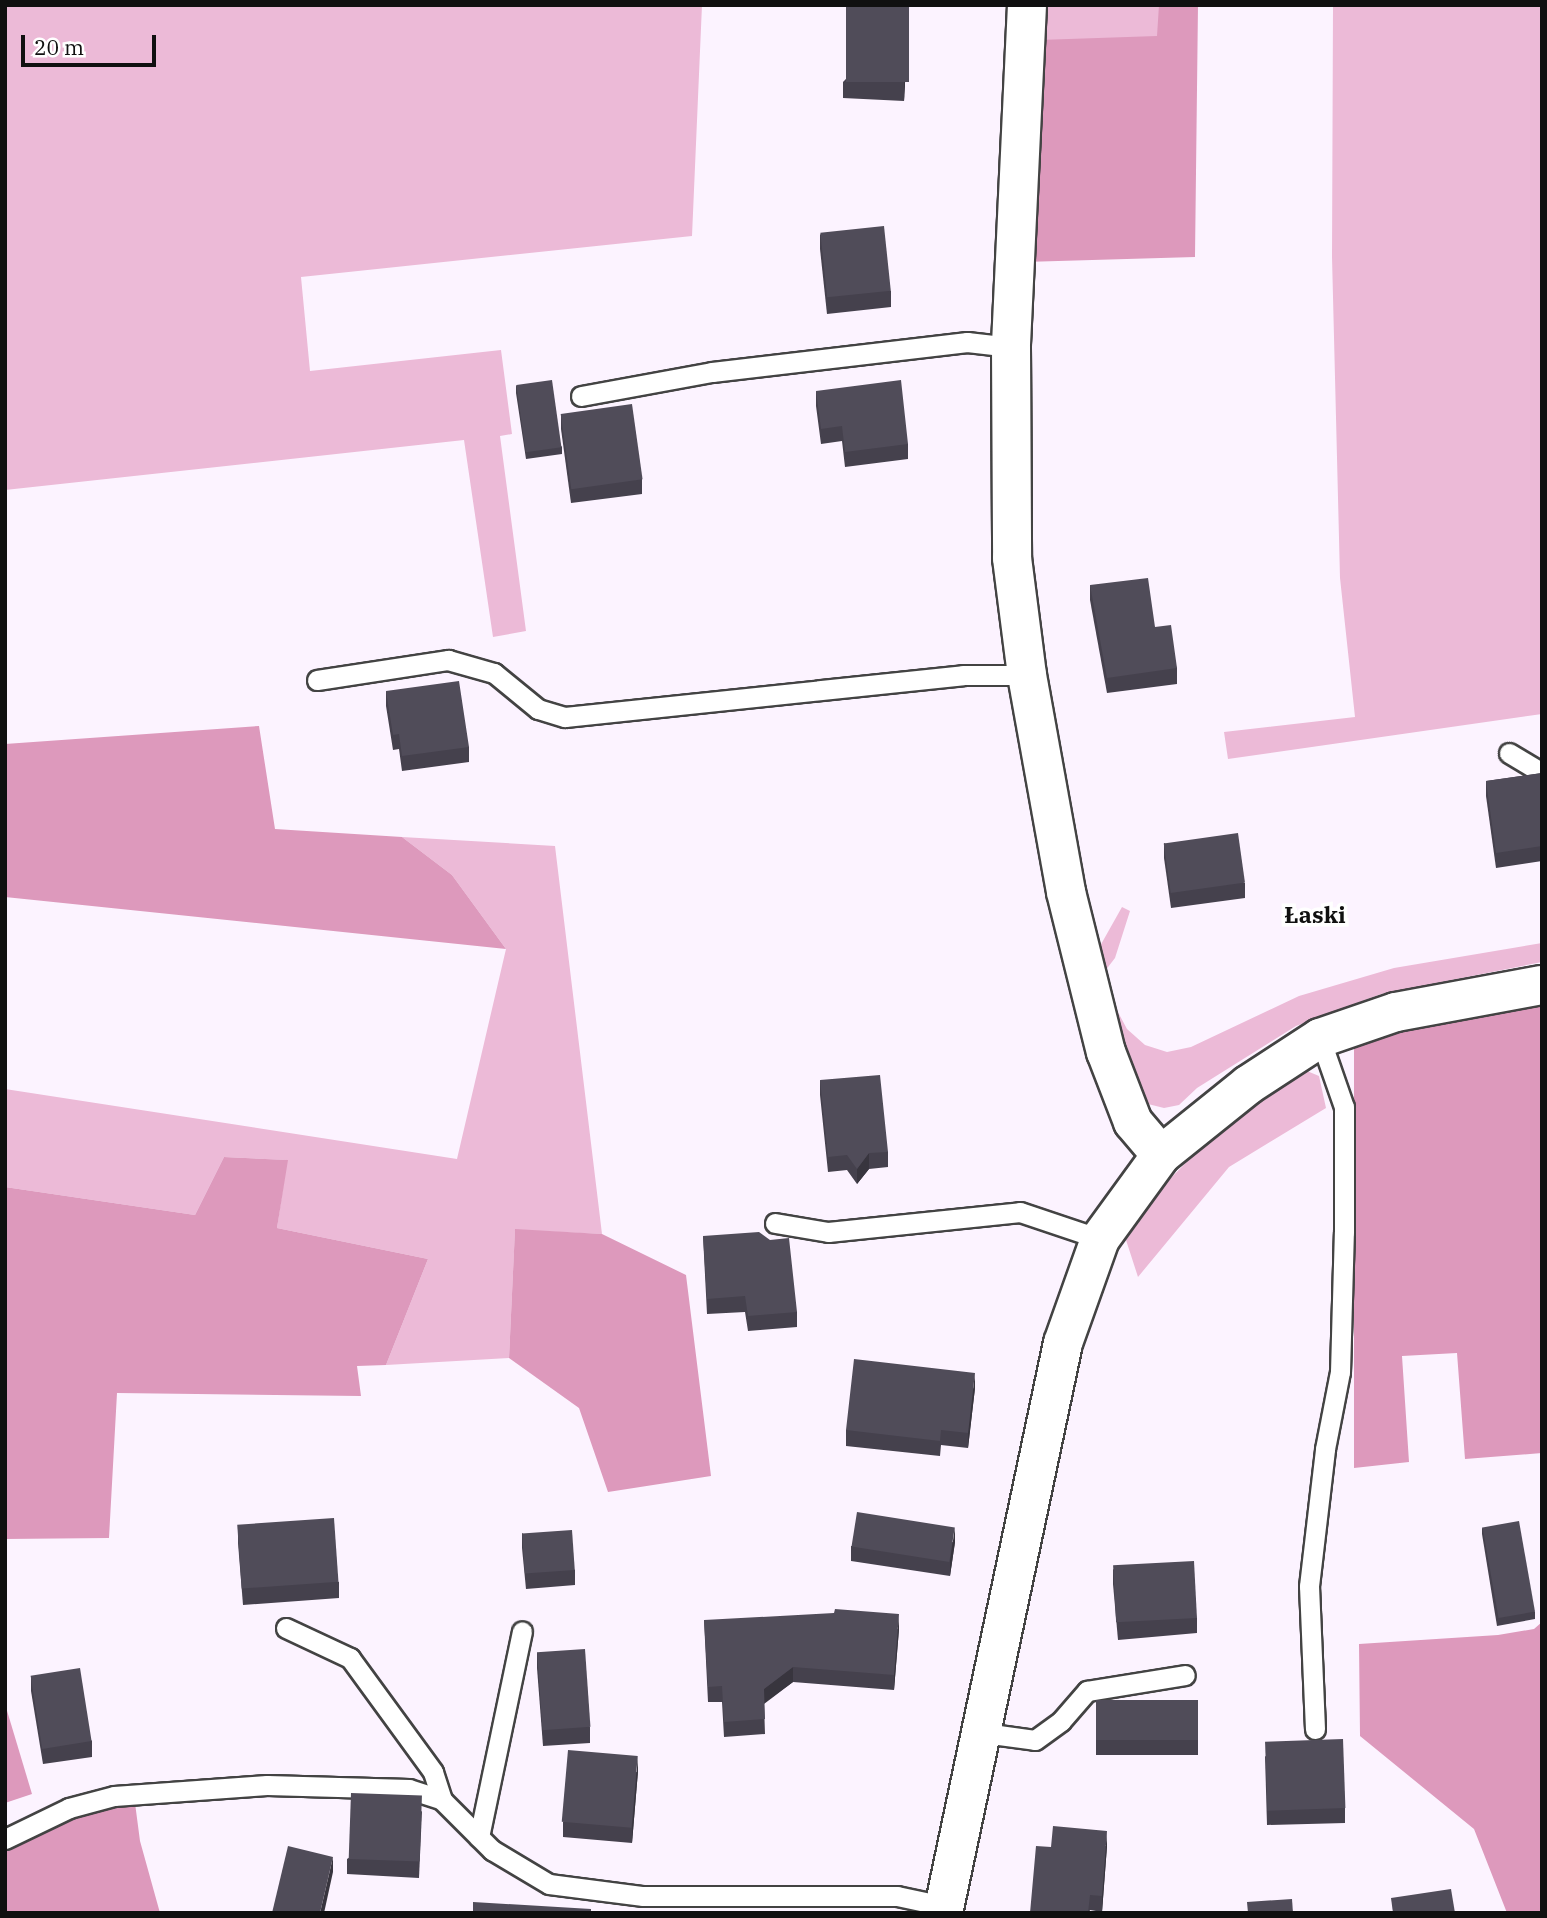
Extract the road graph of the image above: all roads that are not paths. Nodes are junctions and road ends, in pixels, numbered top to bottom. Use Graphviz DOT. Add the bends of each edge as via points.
graph roads {
  1 [pos="1027,5"];
  2 [pos="1011,347"];
  3 [pos="581,396"];
  4 [pos="1027,675"];
  5 [pos="317,680"];
  6 [pos="1509,753"];
  7 [pos="1542,773"];
  8 [pos="1542,985"];
  9 [pos="1320,1038"];
  10 [pos="1161,1155"];
  11 [pos="775,1223"];
  12 [pos="1100,1239"];
  13 [pos="286,1628"];
  14 [pos="523,1631"];
  15 [pos="1185,1675"];
  16 [pos="1315,1729"];
  17 [pos="984,1733"];
  18 [pos="442,1800"];
  19 [pos="479,1837"];
  20 [pos="5,1839"];
  21 [pos="944,1910"];
  1 -- 2 [label="street"];
  2 -- 3 [label="lane" via="967,342 712,372"];
  2 -- 4 [label="street" via="1012,558"];
  4 -- 5 [label="lane" via="963,675 565,717 538,709 494,673 448,660"];
  4 -- 10 [label="street" via="1066,892 1106,1052 1133,1122"];
  6 -- 7 [label="lane"];
  8 -- 9 [label="street" via="1396,1012"];
  9 -- 10 [label="street" via="1248,1085"];
  9 -- 16 [label="lane" via="1345,1107 1340,1372 1325,1449 1309,1586"];
  10 -- 12 [label="street"];
  11 -- 12 [label="lane" via="828,1232 1020,1212"];
  12 -- 17 [label="street" via="1063,1343"];
  13 -- 18 [label="lane" via="350,1658 433,1772"];
  14 -- 19 [label="lane"];
  15 -- 17 [label="lane" via="1087,1691 1061,1721 1035,1740"];
  17 -- 21 [label="street"];
  18 -- 19 [label="lane"];
  18 -- 20 [label="lane" via="409,1789 267,1785 114,1796 69,1808"];
  19 -- 21 [label="lane" via="492,1850 550,1884 643,1896 897,1896"];
}
